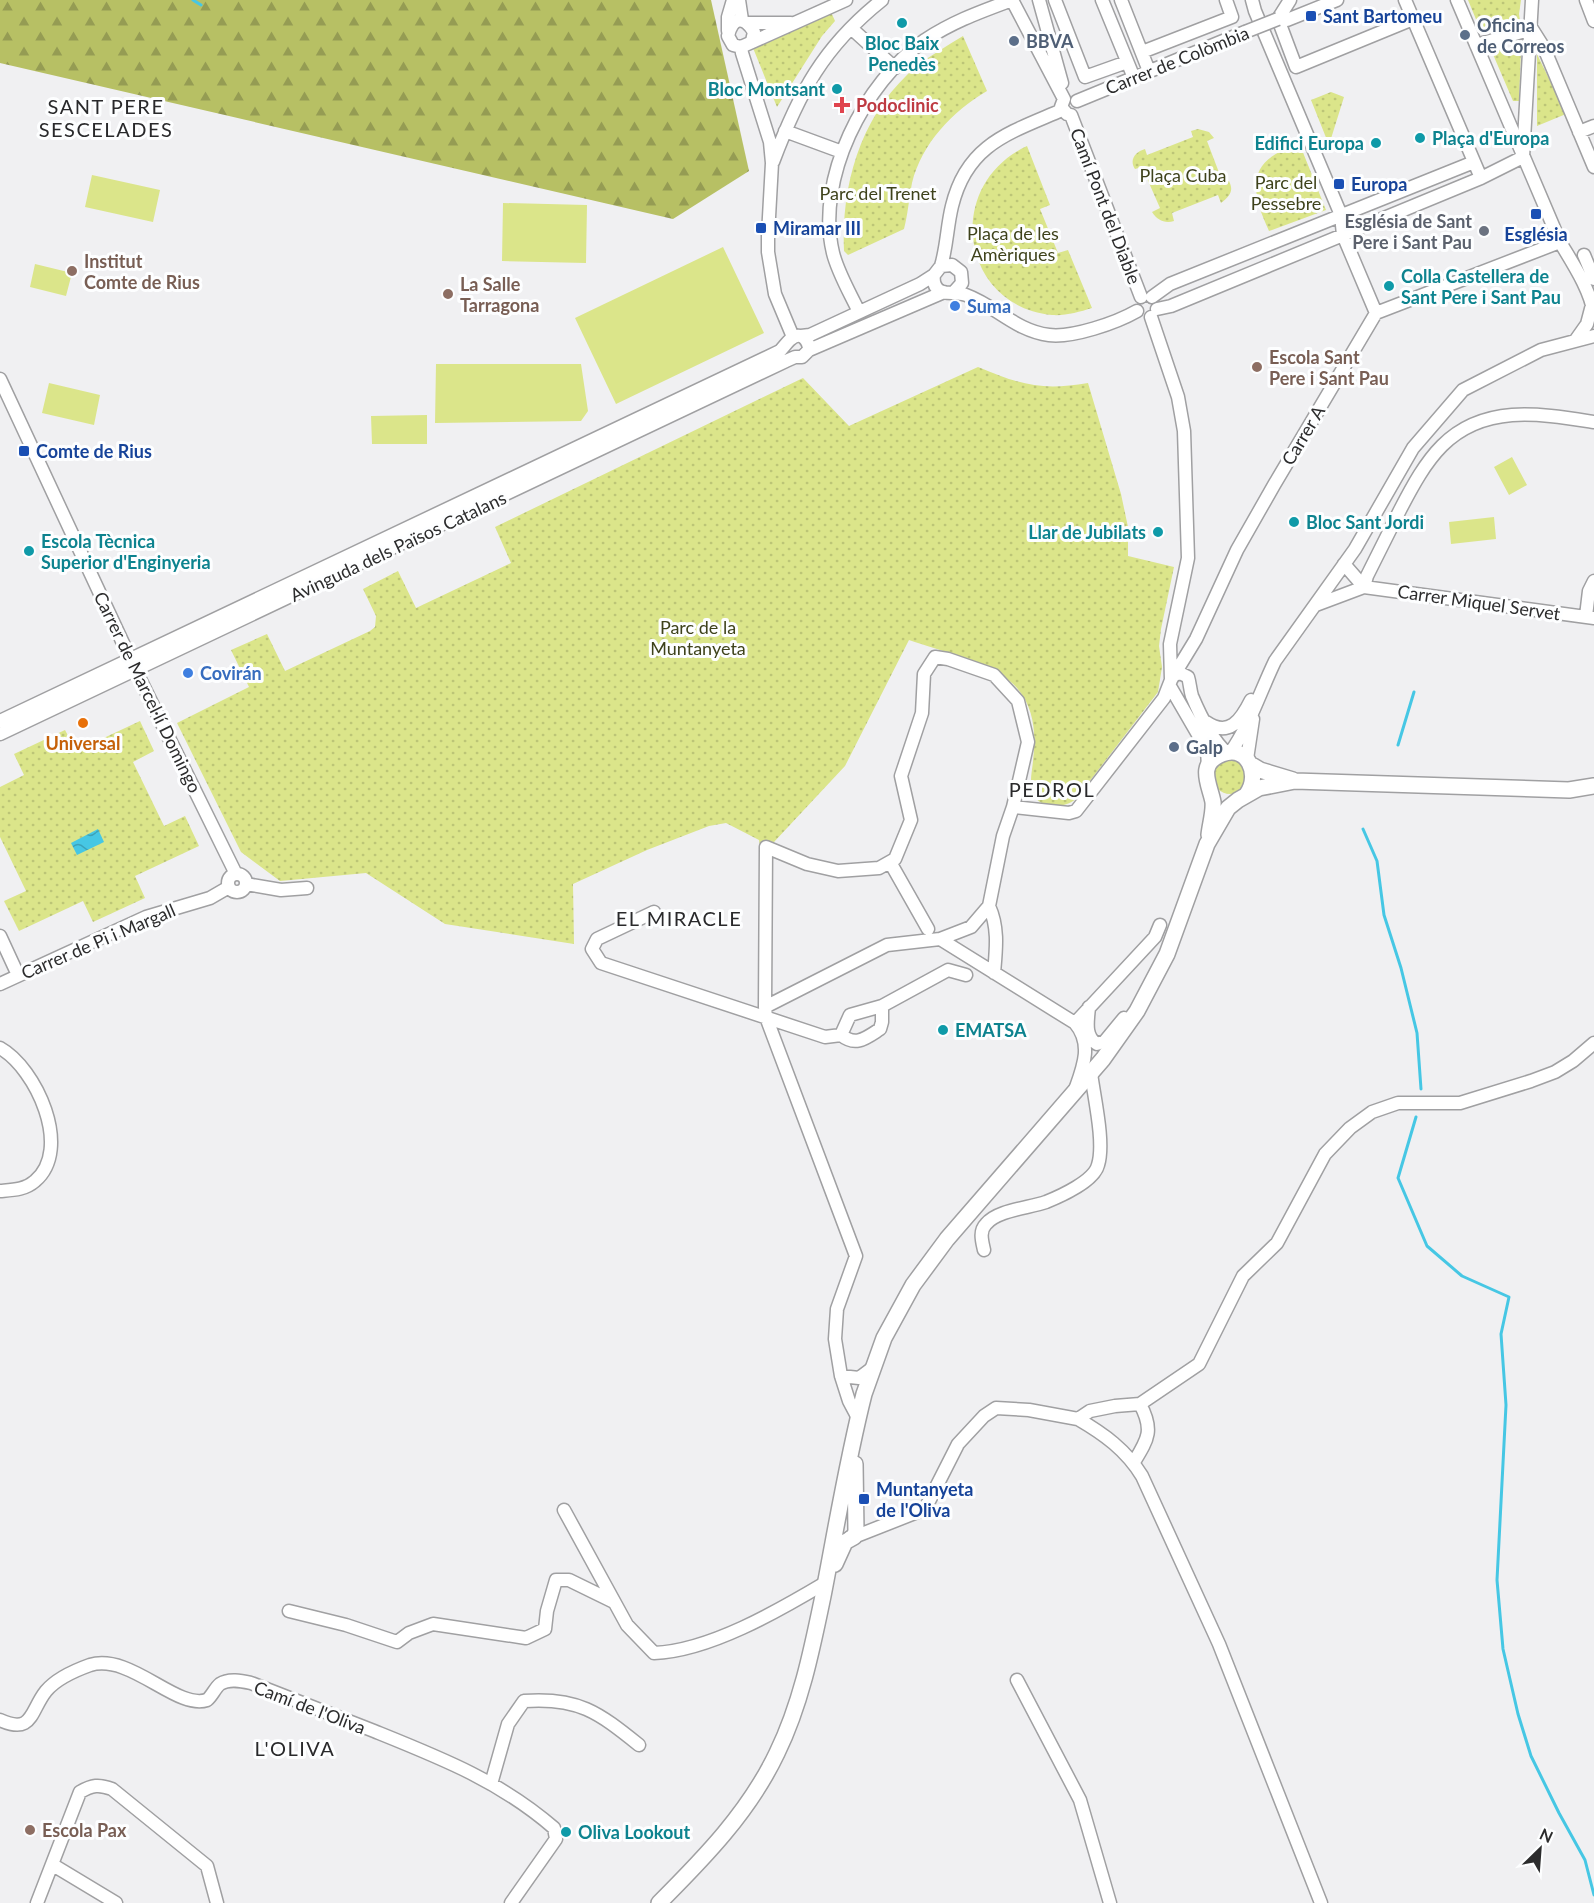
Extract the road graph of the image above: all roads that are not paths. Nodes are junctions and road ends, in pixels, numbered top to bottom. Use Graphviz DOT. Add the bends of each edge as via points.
graph roads {
  1 [pos="733,0"];
  2 [pos="739,0"];
  3 [pos="846,0"];
  4 [pos="882,0"];
  5 [pos="1012,0"];
  6 [pos="1039,0"];
  7 [pos="1055,0"];
  8 [pos="1102,0"];
  9 [pos="1121,0"];
  10 [pos="1226,0"];
  11 [pos="1252,0"];
  12 [pos="1290,0"];
  13 [pos="1337,0"];
  14 [pos="1406,0"];
  15 [pos="1457,0"];
  16 [pos="1532,0"];
  17 [pos="1586,0"];
  18 [pos="819,6"];
  19 [pos="1278,19"];
  20 [pos="1413,20"];
  21 [pos="1594,21"];
  22 [pos="746,22"];
  23 [pos="795,23"];
  24 [pos="851,28"];
  25 [pos="1532,29"];
  26 [pos="728,36"];
  27 [pos="747,44"];
  28 [pos="1476,45"];
  29 [pos="1142,52"];
  30 [pos="1127,62"];
  31 [pos="894,68"];
  32 [pos="1149,71"];
  33 [pos="1134,78"];
  34 [pos="1069,104"];
  35 [pos="1594,126"];
  36 [pos="784,131"];
  37 [pos="1579,132"];
  38 [pos="842,152"];
  39 [pos="1523,157"];
  40 [pos="1474,162"];
  41 [pos="772,163"];
  42 [pos="1594,167"];
  43 [pos="1481,178"];
  44 [pos="1341,215"];
  45 [pos="1343,235"];
  46 [pos="1560,242"];
  47 [pos="1589,253"];
  48 [pos="1571,261"];
  49 [pos="937,270"];
  50 [pos="1594,279"];
  51 [pos="1170,285"];
  52 [pos="949,292"];
  53 [pos="1147,297"];
  54 [pos="1180,302"];
  55 [pos="1594,308"];
  56 [pos="1137,311"];
  57 [pos="859,312"];
  58 [pos="1154,313"];
  59 [pos="1376,313"];
  60 [pos="1594,336"];
  61 [pos="794,339"];
  62 [pos="1575,341"];
  63 [pos="809,350"];
  64 [pos="795,357"];
  65 [pos="0,379"];
  66 [pos="1594,422"];
  67 [pos="1344,564"];
  68 [pos="1594,581"];
  69 [pos="1364,587"];
  70 [pos="1315,605"];
  71 [pos="1590,617"];
  72 [pos="1196,639"];
  73 [pos="1174,640"];
  74 [pos="134,665"];
  75 [pos="1266,680"];
  76 [pos="1178,683"];
  77 [pos="1254,712"];
  78 [pos="0,721"];
  79 [pos="1205,721"];
  80 [pos="0,734"];
  81 [pos="1228,753"];
  82 [pos="1248,762"];
  83 [pos="1208,767"];
  84 [pos="1295,781"];
  85 [pos="1594,786"];
  86 [pos="1209,789"];
  87 [pos="1242,797"];
  88 [pos="1013,807"];
  89 [pos="1207,844"];
  90 [pos="890,862"];
  91 [pos="236,874"];
  92 [pos="246,884"];
  93 [pos="229,887"];
  94 [pos="307,888"];
  95 [pos="989,906"];
  96 [pos="654,912"];
  97 [pos="1160,925"];
  98 [pos="928,929"];
  99 [pos="0,936"];
  100 [pos="940,939"];
  101 [pos="994,973"];
  102 [pos="18,975"];
  103 [pos="966,975"];
  104 [pos="0,984"];
  105 [pos="1151,988"];
  106 [pos="882,1006"];
  107 [pos="1089,1007"];
  108 [pos="765,1012"];
  109 [pos="1075,1023"];
  110 [pos="841,1035"];
  111 [pos="1594,1042"];
  112 [pos="1099,1044"];
  113 [pos="0,1048"];
  114 [pos="1085,1056"];
  115 [pos="1091,1073"];
  116 [pos="1073,1094"];
  117 [pos="0,1191"];
  118 [pos="984,1250"];
  119 [pos="871,1369"];
  120 [pos="841,1377"];
  121 [pos="846,1394"];
  122 [pos="864,1394"];
  123 [pos="1140,1404"];
  124 [pos="858,1418"];
  125 [pos="1078,1419"];
  126 [pos="854,1439"];
  127 [pos="1134,1462"];
  128 [pos="564,1510"];
  129 [pos="836,1530"];
  130 [pos="858,1532"];
  131 [pos="825,1583"];
  132 [pos="614,1602"];
  133 [pos="289,1611"];
  134 [pos="1017,1680"];
  135 [pos="0,1720"];
  136 [pos="639,1745"];
  137 [pos="491,1784"];
  138 [pos="53,1865"];
  139 [pos="37,1903"];
  140 [pos="116,1903"];
  141 [pos="217,1903"];
  142 [pos="511,1903"];
  143 [pos="659,1903"];
  144 [pos="1110,1903"];
  145 [pos="1321,1903"];
  1 -- 26 [label="street"];
  2 -- 22 [label="street"];
  3 -- 18 [label="street"];
  4 -- 24 [label="street"];
  5 -- 31 [label="street" via="961,18 924,41"];
  5 -- 34 [label="street"];
  6 -- 34 [label="street, Camí Pont del Diable"];
  7 -- 30 [label="street" via="1085,77"];
  8 -- 30 [label="street"];
  9 -- 29 [label="street"];
  10 -- 29 [label="street, Carrer de Colòmbia" via="1232,17"];
  11 -- 44 [label="street"];
  12 -- 19 [label="street"];
  13 -- 19 [label="street, Carrer de Colòmbia" via="1287,20"];
  14 -- 20 [label="street"];
  15 -- 28 [label="street"];
  16 -- 25 [label="street"];
  17 -- 21 [label="street"];
  18 -- 23 [label="street"];
  19 -- 20 [label="street" via="1296,67"];
  19 -- 32 [label="street, Carrer de Colòmbia, bridge"];
  20 -- 40 [label="street"];
  22 -- 23 [label="street"];
  22 -- 26 [label="street" via="736,21"];
  22 -- 27 [label="street" via="754,32"];
  23 -- 27 [label="street"];
  24 -- 31 [label="street"];
  24 -- 36 [label="street" via="812,76"];
  25 -- 28 [label="street"];
  25 -- 37 [label="street" via="1544,48"];
  25 -- 39 [label="street"];
  26 -- 27 [label="street" via="733,45"];
  27 -- 41 [label="street" via="742,53 770,142"];
  28 -- 39 [label="street"];
  29 -- 32 [label="street"];
  30 -- 33 [label="street"];
  31 -- 38 [label="street" via="858,116"];
  32 -- 33 [label="street, Carrer de Colòmbia"];
  33 -- 34 [label="street, Carrer de Colòmbia"];
  34 -- 49 [label="street, Carrer de Colòmbia" via="996,140 973,162 954,197"];
  34 -- 53 [label="street, Camí Pont del Diable"];
  35 -- 37 [label="street"];
  36 -- 38 [label="street"];
  36 -- 41 [label="street"];
  37 -- 42 [label="street"];
  38 -- 57 [label="street" via="829,208 833,253"];
  39 -- 43 [label="street"];
  39 -- 46 [label="street"];
  40 -- 43 [label="street"];
  40 -- 44 [label="street"];
  41 -- 61 [label="street" via="768,252 775,294"];
  43 -- 45 [label="street"];
  44 -- 45 [label="street"];
  44 -- 51 [label="street"];
  45 -- 54 [label="street"];
  45 -- 59 [label="street"];
  46 -- 48 [label="street"];
  46 -- 59 [label="street"];
  47 -- 48 [label="street"];
  47 -- 50 [label="street"];
  48 -- 55 [label="street"];
  49 -- 52 [label="street" via="935,285"];
  49 -- 52 [label="street" via="952,265 961,272 962,283"];
  49 -- 57 [label="street, Avinguda dels Països Catalans" via="920,284"];
  51 -- 53 [label="street"];
  51 -- 54 [label="street"];
  52 -- 56 [label="street" via="981,301 1010,322 1050,335 1073,333"];
  52 -- 63 [label="street"];
  53 -- 56 [label="street" via="1136,303"];
  53 -- 58 [label="street" via="1157,302"];
  54 -- 58 [label="street"];
  55 -- 62 [label="street"];
  56 -- 58 [label="street" via="1142,316"];
  57 -- 61 [label="street, Avinguda dels Països Catalans"];
  58 -- 73 [label="street" via="1179,397 1184,430 1188,558"];
  59 -- 72 [label="street, Carrer A" via="1242,541"];
  60 -- 62 [label="street"];
  61 -- 63 [label="street" via="808,343"];
  61 -- 64 [label="street" via="789,353"];
  61 -- 74 [label="street, Avinguda dels Països Catalans" via="780,351"];
  62 -- 67 [label="street" via="1541,350 1463,390 1413,447"];
  63 -- 64 [label="street" via="802,357"];
  64 -- 74 [label="street, Avinguda dels Països Catalans"];
  65 -- 74 [label="street, Carrer de Marcel·lí Domingo"];
  66 -- 69 [label="street" via="1512,415 1478,423 1455,435 1418,474"];
  67 -- 69 [label="street"];
  67 -- 70 [label="street"];
  68 -- 71 [label="street"];
  69 -- 70 [label="street, Carrer Miquel Servet"];
  69 -- 71 [label="street, Carrer Miquel Servet"];
  70 -- 75 [label="street"];
  72 -- 73 [label="street" via="1180,648"];
  72 -- 76 [label="street, Carrer A"];
  72 -- 76 [label="street, Carrer A"];
  73 -- 76 [label="street"];
  73 -- 76 [label="street" via="1170,644"];
  74 -- 78 [label="street, Avinguda dels Països Catalans"];
  74 -- 80 [label="street, Avinguda dels Països Catalans"];
  74 -- 91 [label="street, Carrer de Marcel·lí Domingo"];
  75 -- 77 [label="street"];
  75 -- 79 [label="street" via="1234,725 1215,729"];
  76 -- 79 [label="street" via="1191,693"];
  76 -- 83 [label="street" via="1207,750"];
  76 -- 88 [label="street" via="1076,811"];
  77 -- 81 [label="street"];
  77 -- 82 [label="street"];
  79 -- 81 [label="street"];
  81 -- 82 [label="main road" via="1242,756"];
  81 -- 83 [label="main road"];
  82 -- 84 [label="main road"];
  82 -- 87 [label="main road" via="1254,779"];
  83 -- 86 [label="main road"];
  84 -- 85 [label="main road" via="1569,790"];
  84 -- 87 [label="main road" via="1259,788"];
  86 -- 87 [label="main road" via="1221,799"];
  86 -- 89 [label="main road" via="1213,804"];
  87 -- 89 [label="main road" via="1228,808"];
  88 -- 90 [label="street" via="1028,742 1018,701 994,675 935,657 924,674 922,713 901,776 911,820 895,859"];
  88 -- 95 [label="street"];
  89 -- 105 [label="main road"];
  90 -- 98 [label="street"];
  90 -- 108 [label="street" via="879,868 838,871 807,864 766,847"];
  91 -- 92 [label="street" via="243,876"];
  91 -- 93 [label="street" via="229,879"];
  92 -- 93 [label="street" via="240,892"];
  92 -- 94 [label="street" via="281,890"];
  93 -- 102 [label="street, Carrer de Pi i Margall" via="146,917"];
  95 -- 100 [label="street" via="971,927"];
  95 -- 101 [label="street" via="997,932"];
  96 -- 108 [label="street" via="597,939 592,949 601,963"];
  97 -- 107 [label="street" via="1155,937"];
  99 -- 102 [label="street"];
  100 -- 101 [label="street"];
  100 -- 108 [label="street" via="887,945"];
  101 -- 109 [label="street"];
  102 -- 104 [label="street, Carrer de Pi i Margall"];
  103 -- 106 [label="street" via="948,970"];
  105 -- 112 [label="street"];
  105 -- 115 [label="main road" via="1123,1033"];
  106 -- 110 [label="street" via="850,1015"];
  106 -- 110 [label="street" via="880,1029 858,1042"];
  107 -- 109 [label="street"];
  107 -- 112 [label="street" via="1088,1032 1091,1040"];
  108 -- 110 [label="street" via="825,1037"];
  108 -- 120 [label="street" via="856,1256 837,1309 835,1339"];
  109 -- 114 [label="street" via="1082,1034"];
  111 -- 123 [label="street" via="1573,1061 1531,1081 1460,1103 1398,1103 1372,1112 1350,1128 1325,1154 1277,1243 1243,1276 1199,1364"];
  112 -- 114 [label="street"];
  113 -- 117 [label="street" via="13,1057 35,1086 48,1118 50,1152 43,1174 34,1182 24,1188"];
  114 -- 116 [label="street"];
  115 -- 116 [label="main road"];
  115 -- 118 [label="street" via="1100,1132 1098,1166 1088,1180 1047,1201 994,1216 984,1225"];
  116 -- 119 [label="main road" via="947,1239 913,1285"];
  119 -- 120 [label="street" via="859,1378"];
  119 -- 122 [label="main road"];
  120 -- 121 [label="street"];
  120 -- 122 [label="street"];
  121 -- 122 [label="street"];
  121 -- 124 [label="street"];
  122 -- 124 [label="main road"];
  123 -- 125 [label="street" via="1090,1411"];
  123 -- 127 [label="street" via="1148,1418 1149,1432"];
  124 -- 126 [label="main road"];
  125 -- 127 [label="street"];
  125 -- 130 [label="street" via="996,1408 958,1444 925,1509"];
  126 -- 129 [label="main road"];
  126 -- 130 [label="main road"];
  127 -- 145 [label="street" via="1219,1644"];
  128 -- 132 [label="street"];
  129 -- 130 [label="street" via="843,1536"];
  129 -- 131 [label="main road"];
  130 -- 131 [label="main road" via="845,1542"];
  131 -- 132 [label="street" via="771,1615 669,1653 654,1653 627,1625"];
  131 -- 143 [label="main road" via="799,1699 776,1755 734,1822"];
  132 -- 133 [label="street" via="570,1580 556,1580 545,1629 526,1638 433,1624 397,1642"];
  134 -- 144 [label="street" via="1080,1800"];
  135 -- 137 [label="street, Camí de l'Oliva" via="22,1724 57,1681 90,1665 141,1674 180,1697 200,1702 212,1696 220,1685 239,1680 435,1755"];
  136 -- 137 [label="street" via="582,1706 524,1701 508,1724"];
  137 -- 142 [label="street, Camí de l'Oliva" via="537,1813 554,1828 556,1839"];
  138 -- 139 [label="street"];
  138 -- 140 [label="street"];
  138 -- 141 [label="street" via="80,1792 92,1785 103,1785 207,1866"];
}
